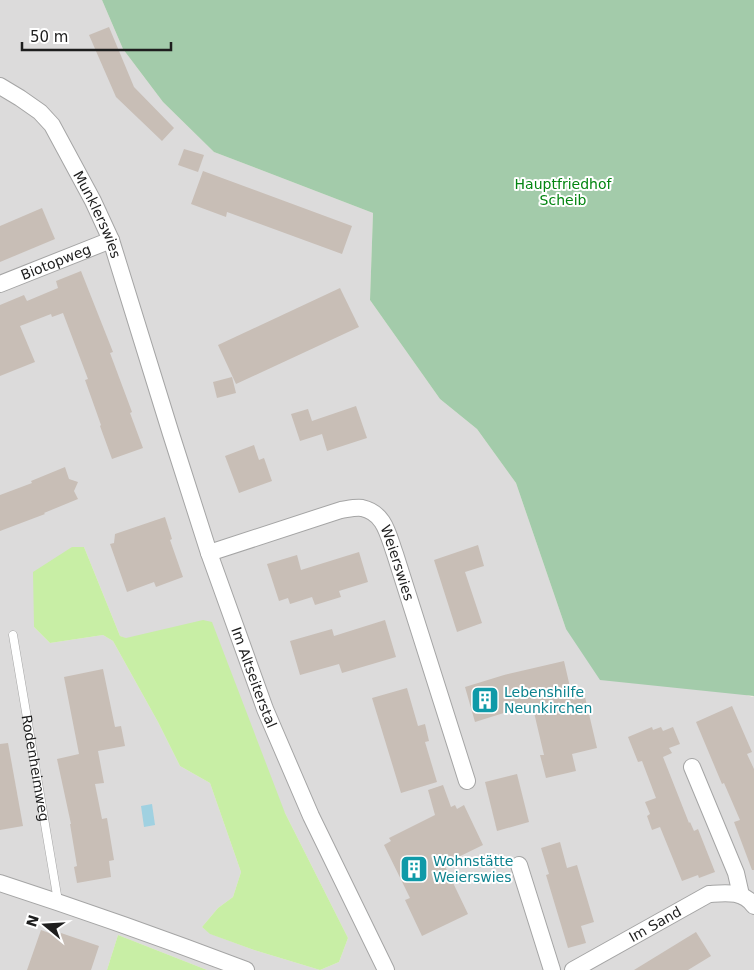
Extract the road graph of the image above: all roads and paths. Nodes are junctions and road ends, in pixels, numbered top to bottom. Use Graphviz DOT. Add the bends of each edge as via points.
graph roads {
  1 [pos="0,86"];
  2 [pos="111,240"];
  3 [pos="0,284"];
  4 [pos="152,372"];
  5 [pos="210,553"];
  6 [pos="13,635"];
  7 [pos="692,767"];
  8 [pos="468,781"];
  9 [pos="519,865"];
  10 [pos="0,883"];
  11 [pos="741,895"];
  12 [pos="58,902"];
  13 [pos="754,906"];
  14 [pos="246,970"];
  15 [pos="386,970"];
  16 [pos="552,970"];
  17 [pos="573,970"];
  1 -- 2 [label="street, Munklerswies" via="40,112 52,125"];
  2 -- 3 [label="street, Biotopweg"];
  2 -- 4 [label="street, Munklerswies"];
  4 -- 5 [label="street, Im Altseiterstal"];
  5 -- 8 [label="street, Weierswies" via="341,510 360,508 376,514 384,524 395,554"];
  5 -- 15 [label="street, Im Altseiterstal" via="265,709 295,781"];
  6 -- 12 [label="lane, Rodenheimweg"];
  7 -- 11 [label="street" via="736,873"];
  9 -- 16 [label="street"];
  10 -- 12 [label="street"];
  11 -- 13 [label="street"];
  11 -- 17 [label="street, Im Sand" via="729,892 709,894"];
  12 -- 14 [label="street"];
}
